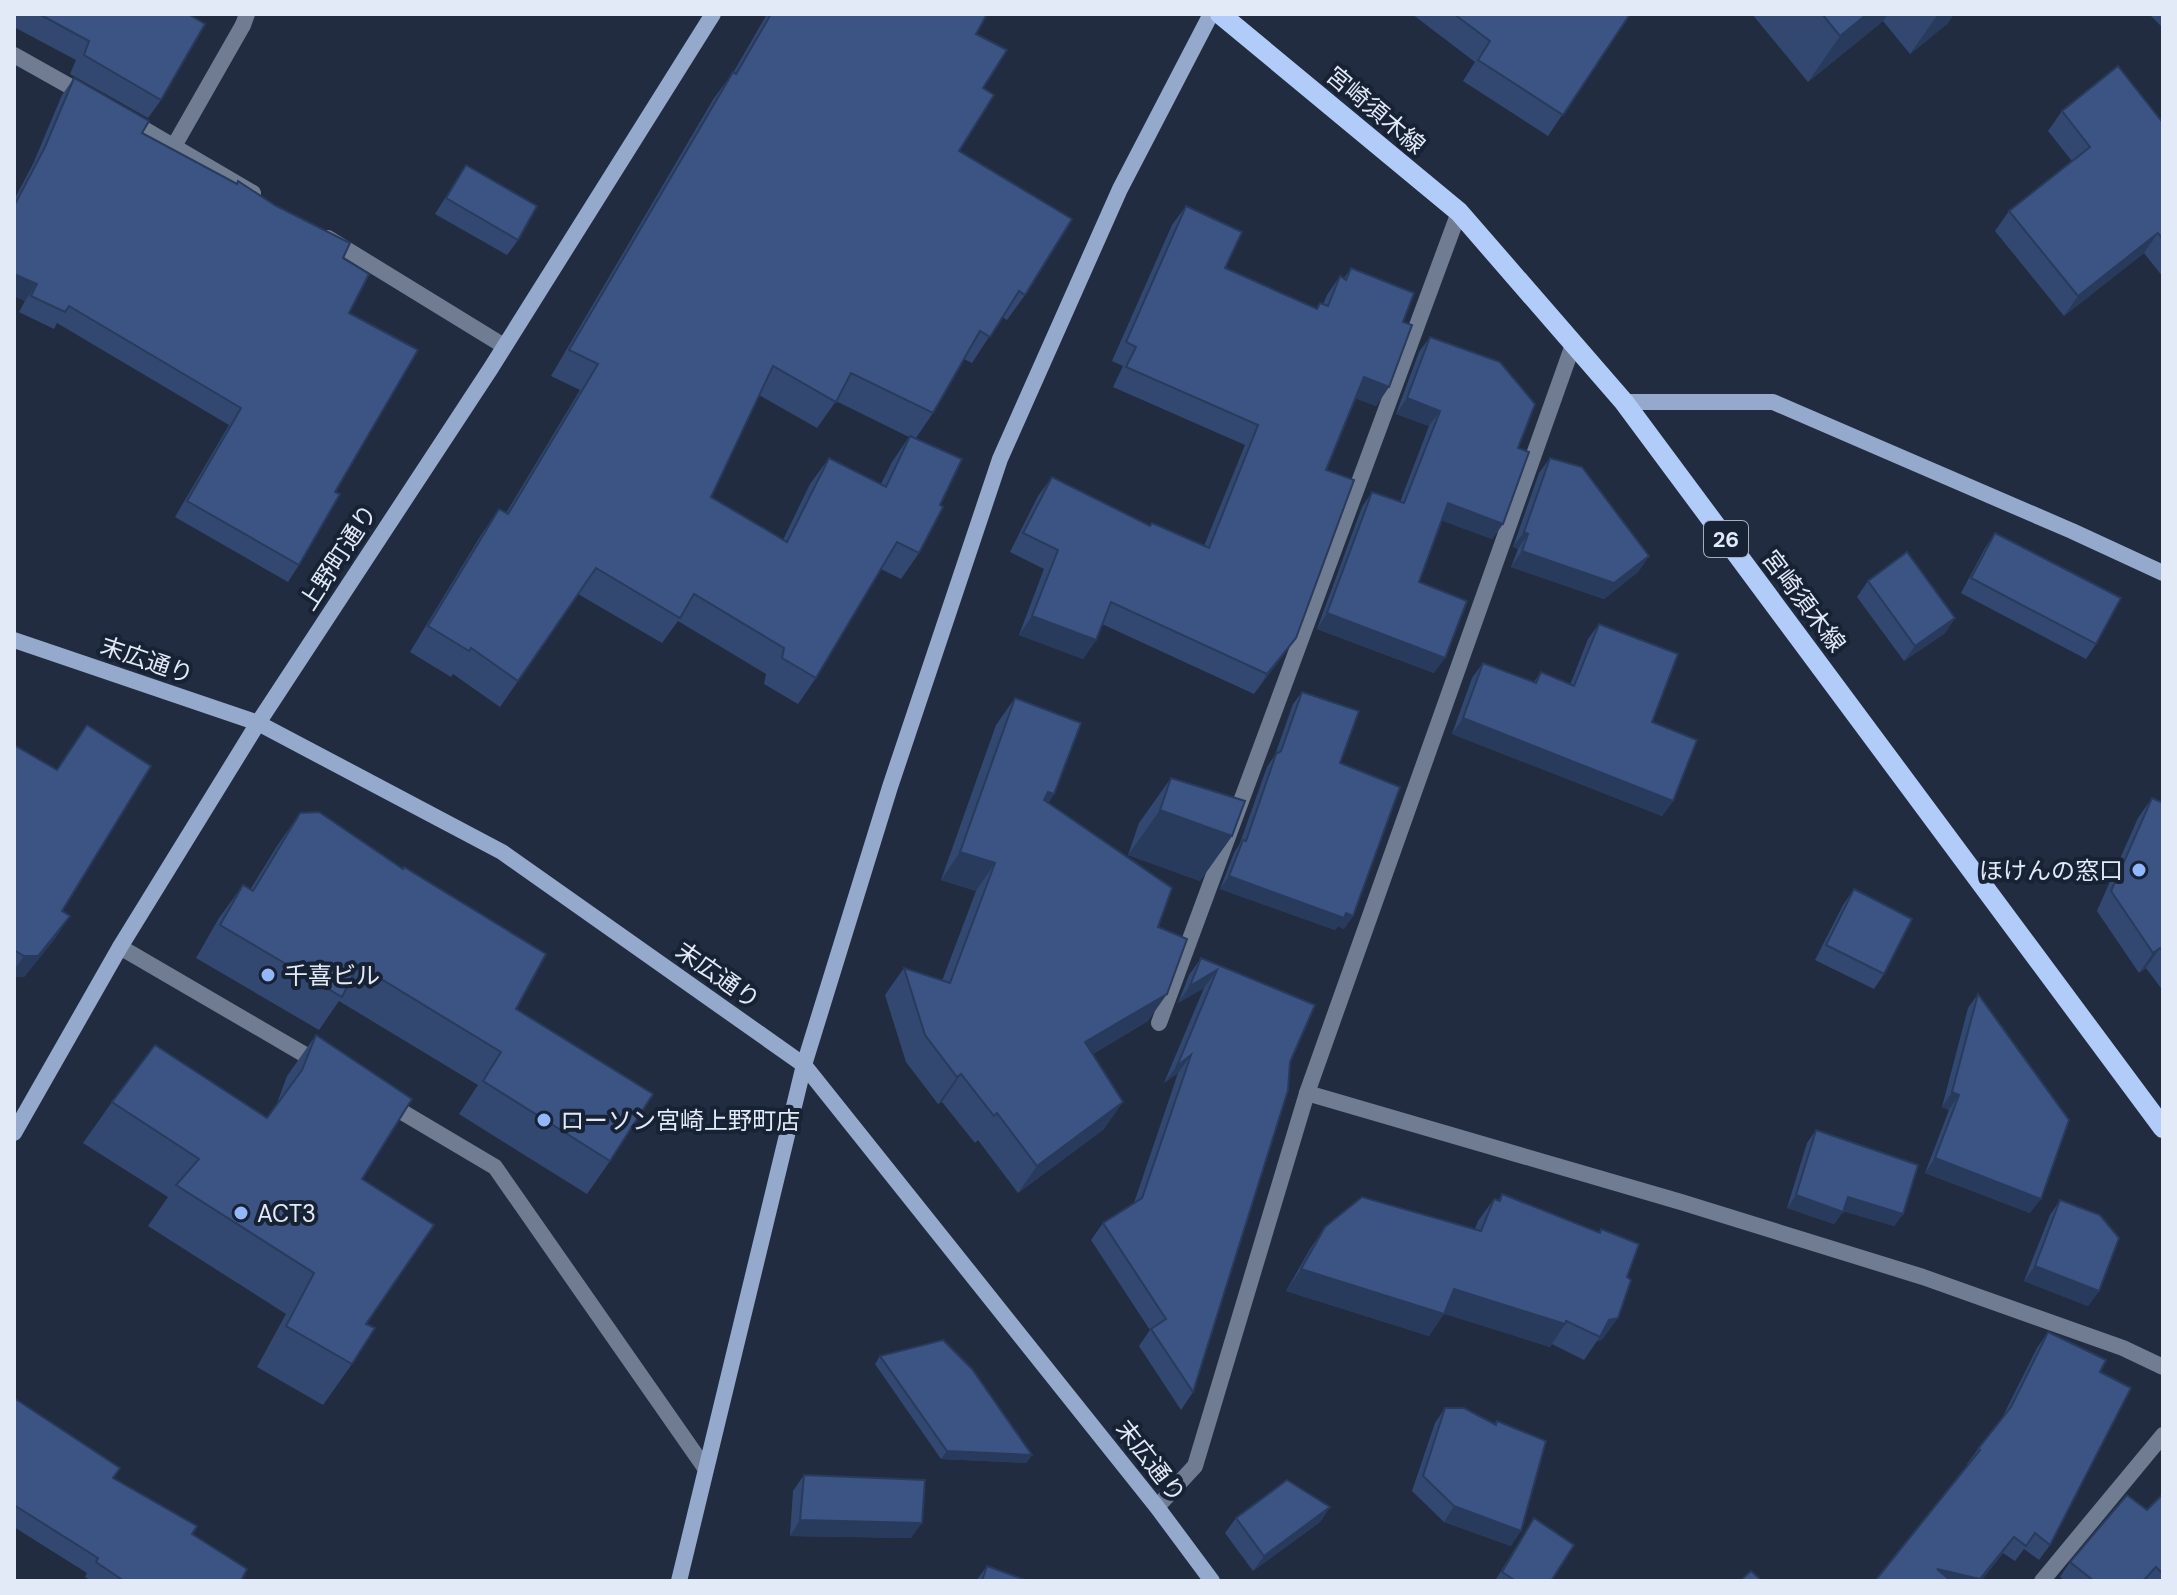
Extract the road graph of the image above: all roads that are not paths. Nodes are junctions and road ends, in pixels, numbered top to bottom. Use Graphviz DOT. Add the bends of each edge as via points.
graph roads {
  1 [pos="713,14"];
  2 [pos="1211,14"];
  3 [pos="1220,14"];
  4 [pos="245,20"];
  5 [pos="14,55"];
  6 [pos="174,146"];
  7 [pos="265,201"];
  8 [pos="1459,212"];
  9 [pos="317,232"];
  10 [pos="1574,342"];
  11 [pos="504,346"];
  12 [pos="1624,402"];
  13 [pos="2163,573"];
  14 [pos="14,640"];
  15 [pos="258,723"];
  16 [pos="120,947"];
  17 [pos="1159,1023"];
  18 [pos="804,1065"];
  19 [pos="334,1072"];
  20 [pos="1307,1093"];
  21 [pos="374,1096"];
  22 [pos="2163,1128"];
  23 [pos="14,1133"];
  24 [pos="2163,1367"];
  25 [pos="2163,1435"];
  26 [pos="705,1468"];
  27 [pos="1157,1507"];
  28 [pos="679,1581"];
  29 [pos="1212,1581"];
  30 [pos="2042,1581"];
  1 -- 11 [label="street, 上野町通り"];
  2 -- 18 [label="street" via="1120,189 1000,459"];
  3 -- 8 [label="main road, 宮崎須木線 / 26"];
  4 -- 6 [label="street"];
  5 -- 6 [label="street"];
  6 -- 7 [label="street"];
  8 -- 10 [label="main road, 宮崎須木線 / 26"];
  8 -- 17 [label="street"];
  9 -- 11 [label="street"];
  10 -- 12 [label="main road, 宮崎須木線 / 26"];
  10 -- 20 [label="street"];
  11 -- 15 [label="street, 上野町通り"];
  12 -- 13 [label="street" via="1773,402"];
  12 -- 22 [label="main road, 宮崎須木線 / 26"];
  14 -- 15 [label="street, 末広通り"];
  15 -- 16 [label="street, 上野町通り"];
  15 -- 18 [label="street, 末広通り" via="502,852"];
  16 -- 19 [label="street"];
  16 -- 23 [label="street, 上野町通り"];
  18 -- 26 [label="street"];
  18 -- 27 [label="street, 末広通り"];
  20 -- 24 [label="street" via="1923,1277"];
  20 -- 27 [label="street" via="1195,1466"];
  21 -- 26 [label="street" via="495,1167"];
  25 -- 30 [label="street"];
  26 -- 28 [label="street"];
  27 -- 29 [label="street, 末広通り"];
}
